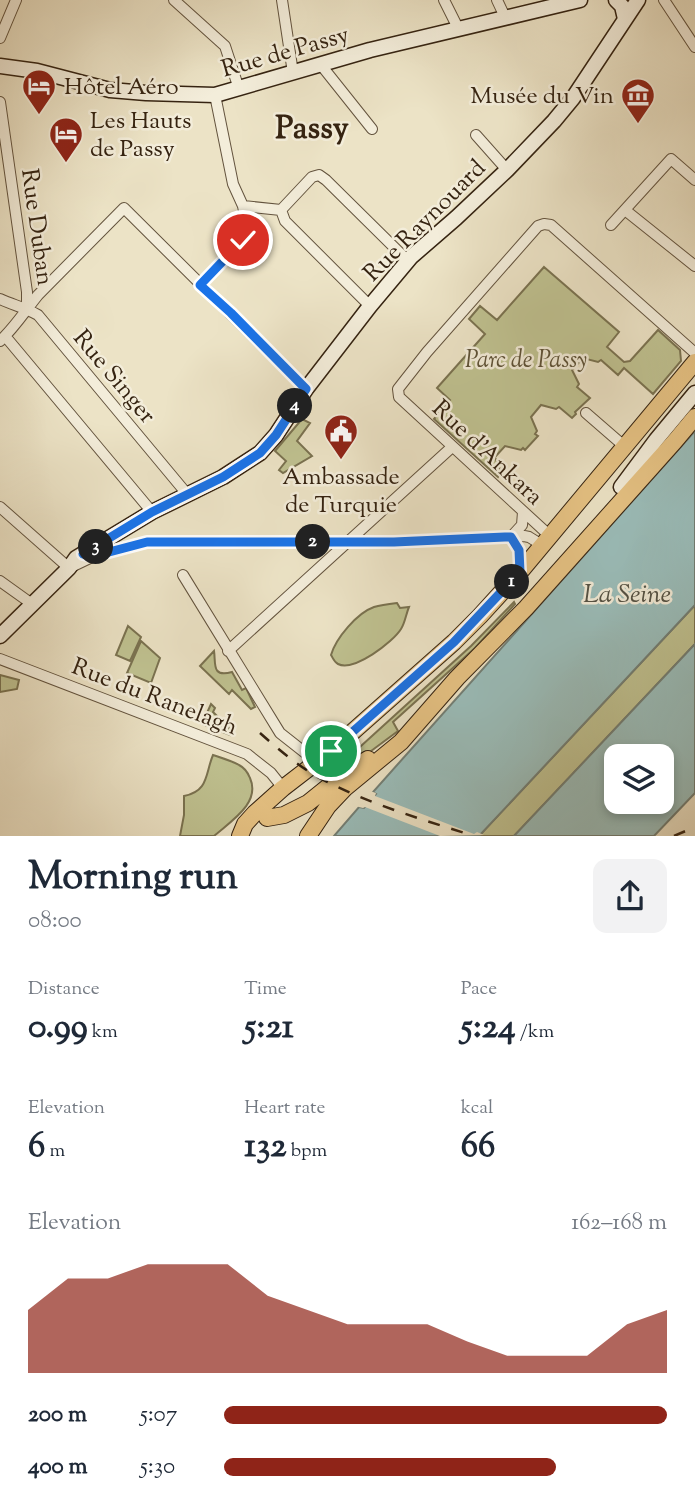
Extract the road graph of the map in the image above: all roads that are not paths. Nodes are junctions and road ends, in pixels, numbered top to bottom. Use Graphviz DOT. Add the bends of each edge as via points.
graph roads {
  1 [pos="16,0"];
  2 [pos="174,0"];
  3 [pos="282,0"];
  4 [pos="444,0"];
  5 [pos="497,0"];
  6 [pos="580,0"];
  7 [pos="616,0"];
  8 [pos="638,0"];
  9 [pos="664,0"];
  10 [pos="505,17"];
  11 [pos="625,19"];
  12 [pos="458,28"];
  13 [pos="0,38"];
  14 [pos="695,47"];
  15 [pos="321,65"];
  16 [pos="0,66"];
  17 [pos="293,73"];
  18 [pos="239,89"];
  19 [pos="215,95"];
  20 [pos="0,99"];
  21 [pos="0,110"];
  22 [pos="372,130"];
  23 [pos="476,135"];
  24 [pos="507,170"];
  25 [pos="695,180"];
  26 [pos="243,206"];
  27 [pos="281,210"];
  28 [pos="625,210"];
  29 [pos="611,225"];
  30 [pos="408,261"];
  31 [pos="695,266"];
  32 [pos="200,285"];
  33 [pos="0,299"];
  34 [pos="370,306"];
  35 [pos="27,309"];
  36 [pos="2,339"];
  37 [pos="695,353"];
  38 [pos="695,362"];
  39 [pos="306,389"];
  40 [pos="695,393"];
  41 [pos="586,413"];
  42 [pos="695,416"];
  43 [pos="624,446"];
  44 [pos="452,447"];
  45 [pos="621,487"];
  46 [pos="187,494"];
  47 [pos="0,507"];
  48 [pos="152,512"];
  49 [pos="523,512"];
  50 [pos="511,537"];
  51 [pos="546,541"];
  52 [pos="349,542"];
  53 [pos="562,551"];
  54 [pos="88,555"];
  55 [pos="69,568"];
  56 [pos="520,572"];
  57 [pos="183,575"];
  58 [pos="0,580"];
  59 [pos="32,604"];
  60 [pos="0,636"];
  61 [pos="492,641"];
  62 [pos="228,650"];
  63 [pos="0,659"];
  64 [pos="415,724"];
  65 [pos="318,763"];
  66 [pos="283,789"];
  67 [pos="267,818"];
  68 [pos="241,836"];
  69 [pos="308,836"];
  1 -- 13 [label="street"];
  2 -- 18 [label="street" via="225,46"];
  3 -- 17 [label="street"];
  4 -- 12 [label="street"];
  5 -- 10 [label="street"];
  6 -- 10 [label="street, Rue de Passy"];
  7 -- 11 [label="street"];
  8 -- 11 [label="street, Rue Raynouard"];
  9 -- 14 [label="street"];
  10 -- 12 [label="street, Rue de Passy"];
  11 -- 24 [label="street, Rue Raynouard" via="572,98"];
  12 -- 15 [label="street, Rue de Passy"];
  15 -- 17 [label="street, Rue de Passy"];
  15 -- 22 [label="street"];
  16 -- 19 [label="street, Rue de Passy" via="110,90"];
  17 -- 18 [label="street, Rue de Passy"];
  18 -- 19 [label="street, Rue de Passy"];
  19 -- 26 [label="street" via="233,184"];
  20 -- 21 [label="street, Rue Duban"];
  21 -- 35 [label="street, Rue Duban"];
  23 -- 24 [label="street"];
  24 -- 30 [label="street, Rue Raynouard"];
  25 -- 28 [label="street" via="671,159"];
  26 -- 27 [label="street"];
  26 -- 32 [label="street" via="247,227 243,240"];
  27 -- 30 [label="street" via="319,175"];
  27 -- 34 [label="street" via="285,221"];
  28 -- 29 [label="street"];
  28 -- 31 [label="street"];
  30 -- 34 [label="street, Rue Raynouard"];
  32 -- 35 [label="street" via="124,208"];
  32 -- 39 [label="street"];
  33 -- 35 [label="street, Rue Singer"];
  34 -- 39 [label="street, Rue Raynouard"];
  35 -- 36 [label="street"];
  35 -- 46 [label="street, Rue Singer" via="37,315"];
  36 -- 48 [label="street"];
  37 -- 44 [label="street, Rue d'Ankara" via="551,225 538,226 398,389 399,397"];
  38 -- 43 [label="main road"];
  39 -- 46 [label="street, Rue Raynouard" via="260,453"];
  40 -- 45 [label="street"];
  41 -- 43 [label="street"];
  42 -- 45 [label="main road"];
  42 -- 61 [label="main road"];
  43 -- 51 [label="main road"];
  44 -- 49 [label="street, Rue d'Ankara"];
  44 -- 52 [label="street"];
  45 -- 53 [label="main road"];
  46 -- 48 [label="street, Rue Raynouard"];
  47 -- 55 [label="street"];
  48 -- 54 [label="street, Rue Raynouard"];
  49 -- 50 [label="street" via="522,525"];
  49 -- 51 [label="street, Rue d'Ankara"];
  50 -- 51 [label="street"];
  50 -- 52 [label="street"];
  50 -- 56 [label="street" via="519,550"];
  51 -- 53 [label="main road"];
  51 -- 56 [label="main road"];
  52 -- 54 [label="street" via="147,542"];
  52 -- 62 [label="street"];
  53 -- 61 [label="main road"];
  54 -- 55 [label="street, Rue Raynouard" via="74,560"];
  55 -- 59 [label="street, Rue Raynouard"];
  56 -- 65 [label="main road" via="454,642"];
  57 -- 62 [label="street"];
  58 -- 59 [label="street"];
  59 -- 60 [label="street, Rue Raynouard"];
  61 -- 64 [label="main road"];
  62 -- 65 [label="street" via="280,733"];
  63 -- 66 [label="street, Rue du Ranelagh" via="247,754"];
  64 -- 67 [label="main road" via="308,803"];
  64 -- 69 [label="main road" via="392,750 345,788"];
  65 -- 66 [label="main road"];
  66 -- 67 [label="main road" via="283,799"];
  66 -- 68 [label="main road" via="245,824"];
  67 -- 68 [label="main road"];
}
